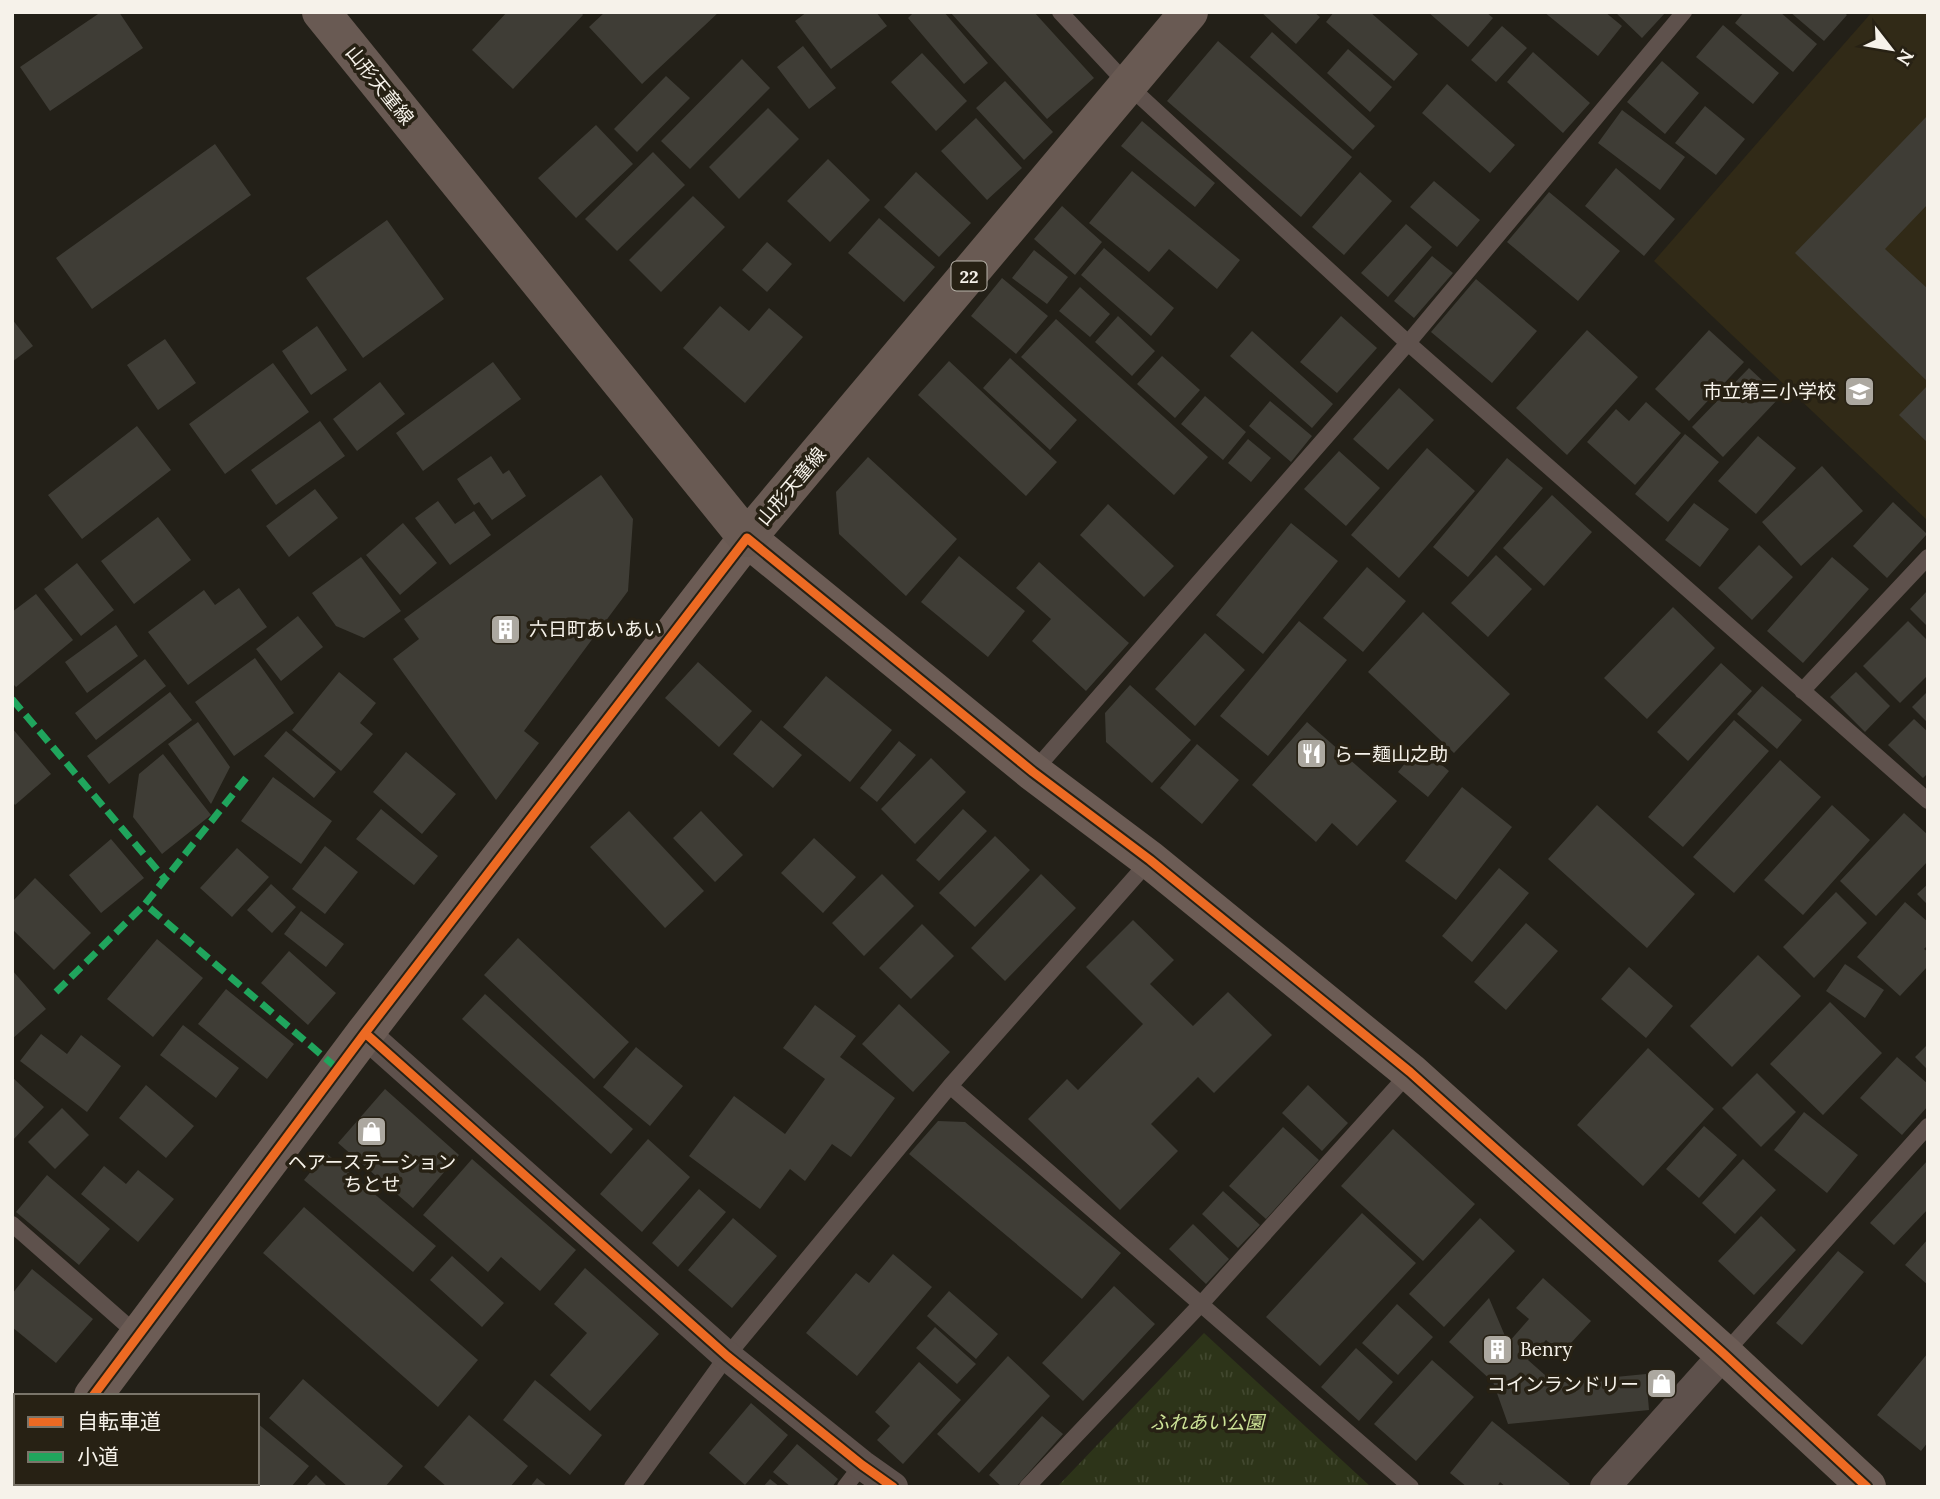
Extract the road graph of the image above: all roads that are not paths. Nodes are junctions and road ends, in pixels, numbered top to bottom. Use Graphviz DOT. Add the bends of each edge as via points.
graph roads {
  1 [pos="321,12"];
  2 [pos="1060,12"];
  3 [pos="1189,12"];
  4 [pos="1684,12"];
  5 [pos="1129,86"];
  6 [pos="1408,343"];
  7 [pos="747,538"];
  8 [pos="1928,557"];
  9 [pos="1802,691"];
  10 [pos="1034,772"];
  11 [pos="1928,801"];
  12 [pos="1150,860"];
  13 [pos="365,1033"];
  14 [pos="1410,1072"];
  15 [pos="950,1086"];
  16 [pos="1928,1126"];
  17 [pos="12,1224"];
  18 [pos="1201,1304"];
  19 [pos="139,1336"];
  20 [pos="1724,1354"];
  21 [pos="727,1356"];
  22 [pos="95,1394"];
  23 [pos="853,1476"];
  24 [pos="632,1487"];
  25 [pos="893,1487"];
  26 [pos="1027,1487"];
  27 [pos="1411,1487"];
  28 [pos="1605,1487"];
  29 [pos="1867,1487"];
  1 -- 7 [label="main road, 山形天童線"];
  2 -- 5 [label="lane"];
  3 -- 5 [label="main road, 山形天童線 / 22"];
  4 -- 6 [label="lane"];
  5 -- 6 [label="lane"];
  5 -- 7 [label="main road, 山形天童線 / 22"];
  6 -- 9 [label="lane"];
  6 -- 10 [label="lane"];
  7 -- 10 [label="street"];
  7 -- 13 [label="street"];
  8 -- 9 [label="lane"];
  9 -- 11 [label="lane"];
  10 -- 12 [label="street"];
  12 -- 14 [label="street"];
  12 -- 15 [label="lane"];
  13 -- 19 [label="street"];
  13 -- 21 [label="street"];
  14 -- 18 [label="lane"];
  14 -- 20 [label="street"];
  15 -- 18 [label="lane"];
  15 -- 21 [label="lane"];
  16 -- 20 [label="lane"];
  17 -- 19 [label="lane"];
  18 -- 26 [label="lane"];
  18 -- 27 [label="lane"];
  19 -- 22 [label="street"];
  20 -- 28 [label="street"];
  20 -- 29 [label="street"];
  21 -- 23 [label="street"];
  21 -- 24 [label="lane"];
  23 -- 25 [label="street"];
}
